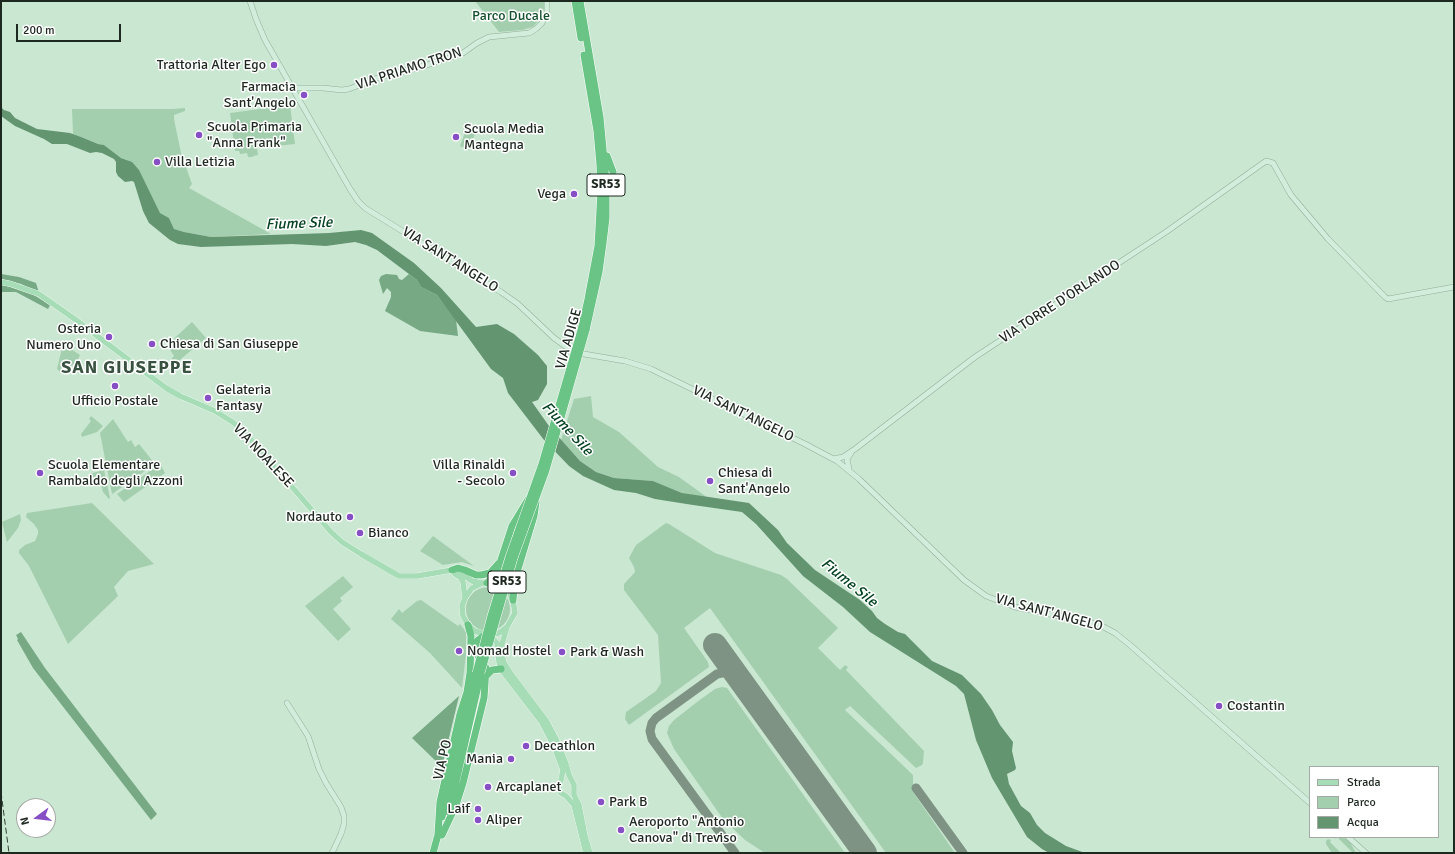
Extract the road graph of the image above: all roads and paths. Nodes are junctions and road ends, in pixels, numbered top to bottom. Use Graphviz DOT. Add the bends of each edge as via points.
graph roads {
  1 [pos="250,1"];
  2 [pos="547,1"];
  3 [pos="572,1"];
  4 [pos="575,1"];
  5 [pos="580,1"];
  6 [pos="580,33"];
  7 [pos="292,88"];
  8 [pos="601,126"];
  9 [pos="614,172"];
  10 [pos="595,209"];
  11 [pos="597,254"];
  12 [pos="1,282"];
  13 [pos="1454,287"];
  14 [pos="583,330"];
  15 [pos="845,457"];
  16 [pos="833,459"];
  17 [pos="841,464"];
  18 [pos="849,470"];
  19 [pos="535,493"];
  20 [pos="500,561"];
  21 [pos="452,570"];
  22 [pos="399,576"];
  23 [pos="484,583"];
  24 [pos="465,598"];
  25 [pos="513,600"];
  26 [pos="468,625"];
  27 [pos="507,627"];
  28 [pos="487,635"];
  29 [pos="501,669"];
  30 [pos="481,674"];
  31 [pos="287,704"];
  32 [pos="572,782"];
  33 [pos="560,783"];
  34 [pos="574,791"];
  35 [pos="566,796"];
  36 [pos="1309,802"];
  37 [pos="440,835"];
  38 [pos="1349,838"];
  39 [pos="332,853"];
  40 [pos="433,853"];
  41 [pos="437,853"];
  42 [pos="586,853"];
  43 [pos="590,853"];
  44 [pos="1366,853"];
  1 -- 7 [label="street, VIA SANT'ANGELO" via="265,40"];
  2 -- 7 [label="street, VIA PRIAMO TRON" via="545,18 536,29 526,34 505,34 486,38 463,53 380,77 349,89"];
  3 -- 6 [label="highway"];
  4 -- 6 [label="highway, VIA ADIGE / SR53"];
  5 -- 8 [label="highway, VIA ADIGE / SR53"];
  6 -- 11 [label="highway, VIA ADIGE / SR53" via="597,130 600,165"];
  7 -- 16 [label="street, VIA SANT'ANGELO" via="361,205 501,292 518,304 561,344 584,354 625,361 651,369"];
  8 -- 9 [label="highway" via="608,160"];
  8 -- 14 [label="highway, VIA ADIGE / SR53" via="606,181 606,218 599,272"];
  10 -- 11 [label="highway" via="597,216 594,241"];
  11 -- 14 [label="highway, VIA ADIGE / SR53"];
  12 -- 22 [label="main road, VIA NOALESE" via="39,294 166,388 221,414 234,423 334,536"];
  13 -- 15 [label="street, VIA TORRE D'ORLANDO" via="1388,299 1328,239 1291,195 1272,163 1268,161 1166,232 975,357"];
  14 -- 19 [label="highway, VIA ADIGE / SR53, bridge"];
  15 -- 16 [label="street, VIA TORRE D'ORLANDO"];
  15 -- 17 [label="street"];
  15 -- 18 [label="street"];
  16 -- 17 [label="street, VIA SANT'ANGELO"];
  17 -- 18 [label="street, VIA SANT'ANGELO"];
  18 -- 36 [label="street, VIA SANT'ANGELO" via="972,587 992,599 1007,604 1091,622 1115,633"];
  19 -- 20 [label="highway, bridge" via="523,506 512,526"];
  19 -- 25 [label="highway, bridge" via="534,516 516,579"];
  19 -- 30 [label="highway, VIA ADIGE / SR53, bridge" via="506,565 491,616"];
  20 -- 21 [label="highway" via="486,574 476,575 458,568"];
  20 -- 23 [label="highway" via="497,572"];
  21 -- 22 [label="main road" via="418,576"];
  21 -- 23 [label="main road" via="472,581"];
  22 -- 24 [label="main road" via="413,579 454,573 463,582"];
  23 -- 24 [label="main road" via="472,588"];
  23 -- 25 [label="main road" via="493,583 506,589"];
  24 -- 26 [label="main road" via="462,611"];
  25 -- 27 [label="main road" via="515,613"];
  26 -- 28 [label="main road" via="475,632"];
  26 -- 37 [label="highway" via="471,636 469,679 440,802"];
  27 -- 28 [label="main road" via="499,633"];
  27 -- 32 [label="main road" via="502,644 506,666 550,728"];
  28 -- 29 [label="main road" via="497,643"];
  28 -- 30 [label="highway" via="478,640 475,651 486,668"];
  29 -- 30 [label="highway"];
  29 -- 33 [label="main road" via="547,730 563,770"];
  30 -- 37 [label="highway, VIA PO / SR53" via="460,770"];
  31 -- 39 [label="street" via="308,736 326,783 344,816 341,834"];
  32 -- 33 [label="main road" via="567,780"];
  32 -- 34 [label="main road"];
  33 -- 35 [label="main road" via="560,792"];
  34 -- 35 [label="main road"];
  34 -- 43 [label="main road"];
  35 -- 42 [label="main road" via="574,805"];
  37 -- 40 [label="highway, VIA PO / SR53"];
  37 -- 41 [label="highway, VIA PO / SR53"];
  38 -- 44 [label="street"];
}
